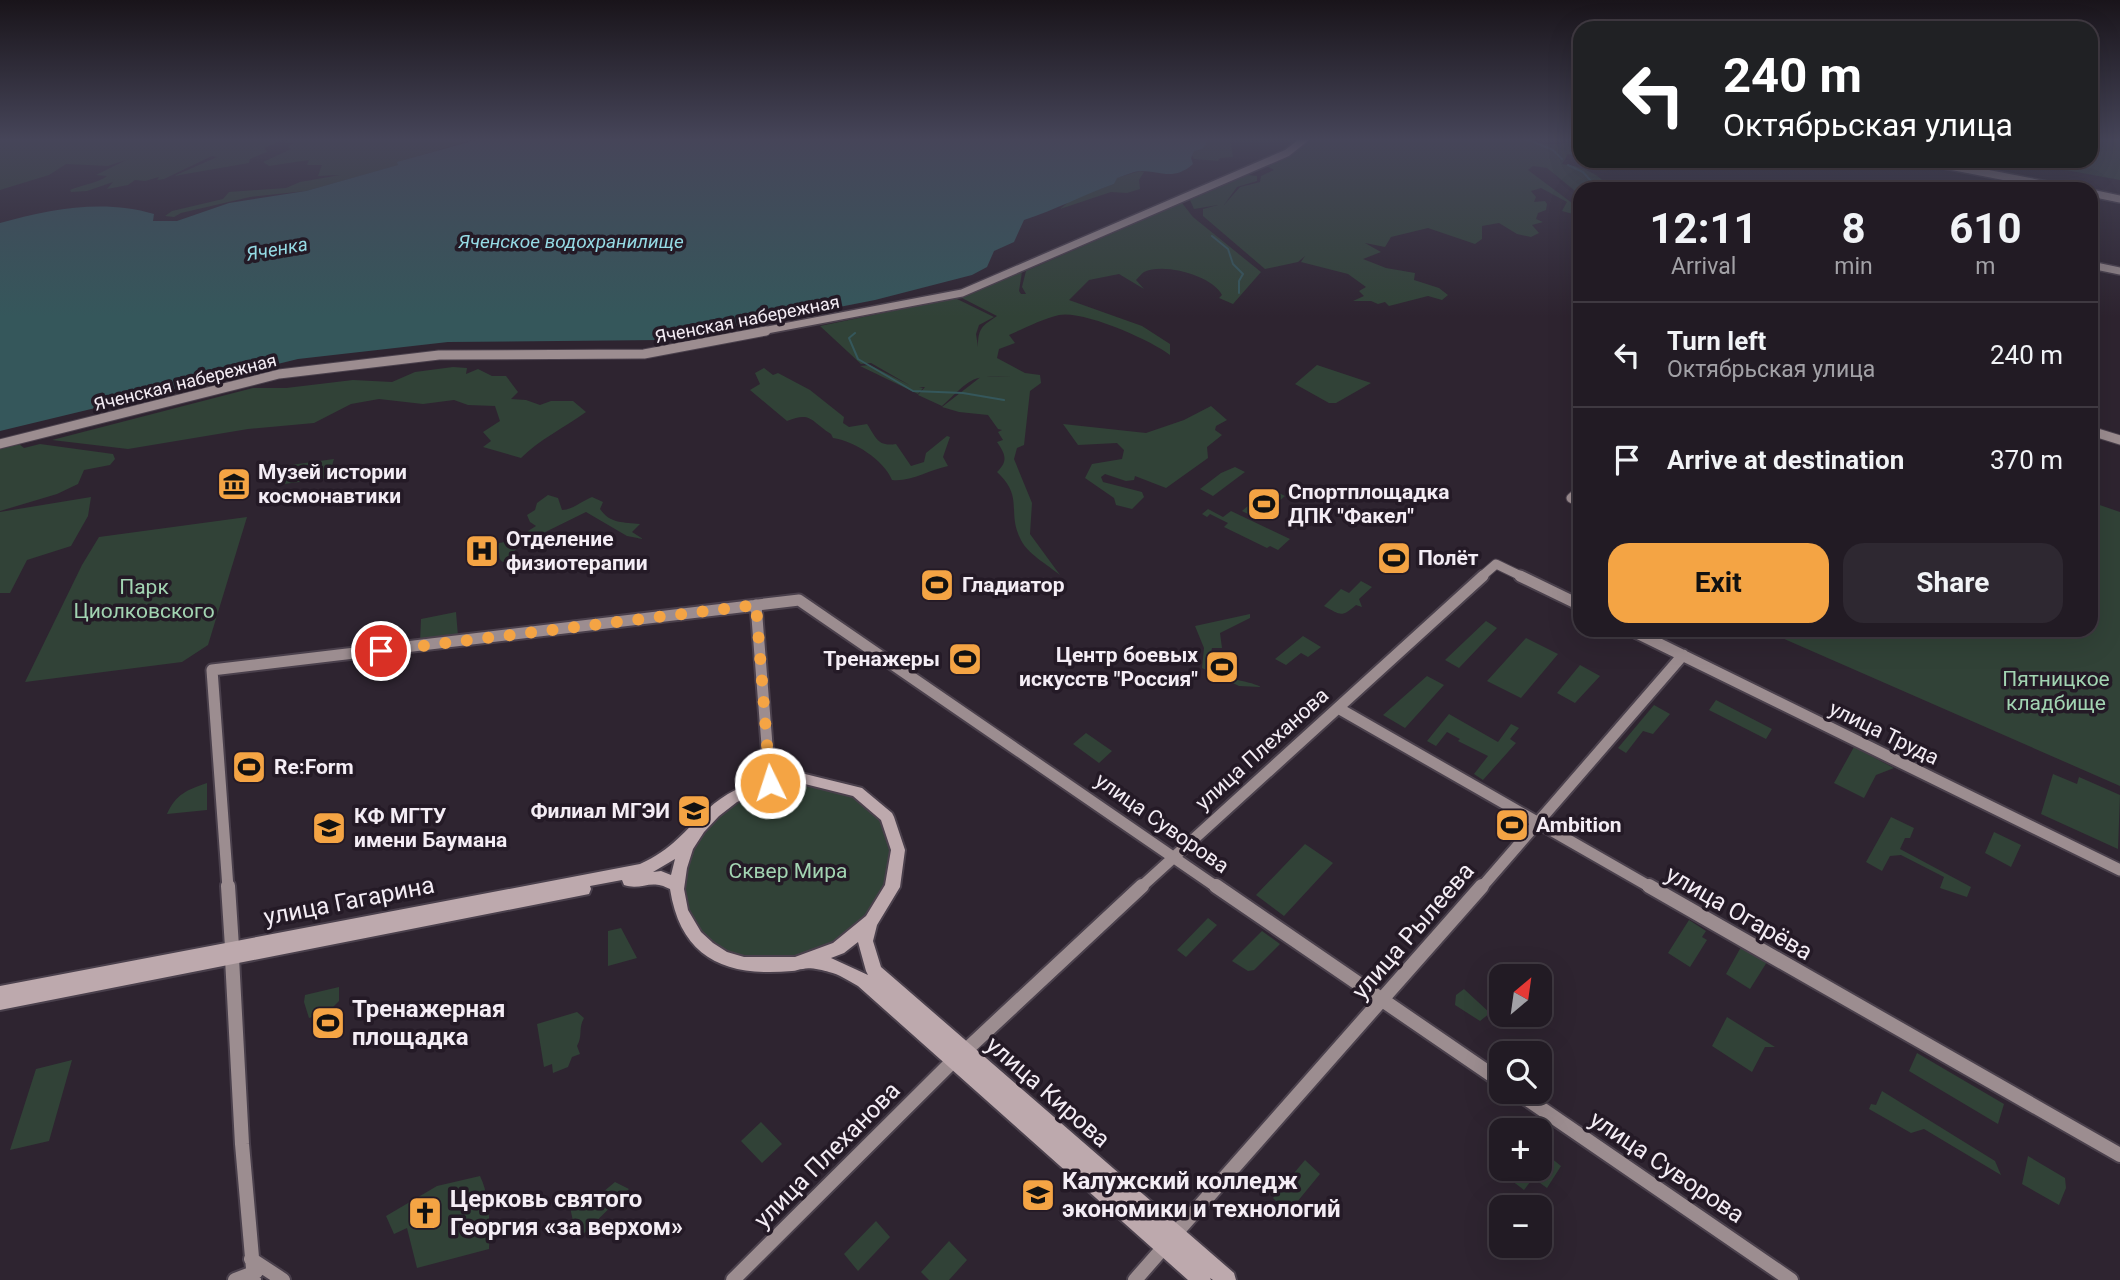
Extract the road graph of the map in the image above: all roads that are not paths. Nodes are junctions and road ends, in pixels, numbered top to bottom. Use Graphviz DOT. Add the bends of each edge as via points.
graph roads {
  1 [pos="1183,198"];
  2 [pos="2098,266"];
  3 [pos="2120,271"];
  4 [pos="2098,432"];
  5 [pos="2120,440"];
  6 [pos="0,444"];
  7 [pos="1573,602"];
  8 [pos="756,605"];
  9 [pos="1645,637"];
  10 [pos="1683,656"];
  11 [pos="1338,708"];
  12 [pos="770,783"];
  13 [pos="1537,822"];
  14 [pos="696,832"];
  15 [pos="1174,856"];
  16 [pos="2120,870"];
  17 [pos="676,885"];
  18 [pos="870,924"];
  19 [pos="232,952"];
  20 [pos="806,962"];
  21 [pos="0,993"];
  22 [pos="1383,1001"];
  23 [pos="0,1003"];
  24 [pos="959,1057"];
  25 [pos="1489,1073"];
  26 [pos="1534,1104"];
  27 [pos="2120,1155"];
  28 [pos="1170,1241"];
  29 [pos="255,1270"];
  30 [pos="235,1280"];
  31 [pos="283,1280"];
  32 [pos="733,1280"];
  33 [pos="1135,1280"];
  34 [pos="1202,1280"];
  35 [pos="1227,1280"];
  36 [pos="1791,1280"];
  1 -- 6 [label="street, Яченская набережная" via="961,293 645,354 439,355 279,374"];
  2 -- 3 [label="street"];
  4 -- 5 [label="street"];
  7 -- 11 [label="street, улица Плеханова" via="1496,564"];
  8 -- 12 [label="street"];
  8 -- 15 [label="street, улица Суворова" via="799,600"];
  8 -- 19 [label="street" via="212,670"];
  9 -- 10 [label="street, улица Труда"];
  10 -- 13 [label="street, улица Рылеева"];
  10 -- 16 [label="street, улица Труда"];
  11 -- 13 [label="street, улица Огарёва"];
  11 -- 15 [label="street, улица Плеханова"];
  12 -- 14 [label="main road" via="736,796"];
  12 -- 18 [label="main road" via="805,779 843,785 874,803 886,816 898,848 898,866 886,903"];
  13 -- 22 [label="street, улица Рылеева"];
  13 -- 27 [label="street, улица Огарёва"];
  14 -- 17 [label="main road" via="677,868"];
  14 -- 19 [label="main road, улица Гагарина" via="661,862 642,870"];
  15 -- 22 [label="street, улица Суворова"];
  15 -- 24 [label="street, улица Плеханова"];
  17 -- 19 [label="main road, улица Гагарина" via="661,877 629,881"];
  17 -- 20 [label="main road" via="684,920 709,949 742,964 770,967"];
  18 -- 20 [label="main road" via="838,949"];
  18 -- 24 [label="main road, улица Кирова" via="865,941 874,971"];
  19 -- 21 [label="main road, улица Гагарина"];
  19 -- 23 [label="main road, улица Гагарина"];
  19 -- 29 [label="street"];
  20 -- 24 [label="main road, улица Кирова" via="832,965 856,975"];
  22 -- 25 [label="street, улица Суворова"];
  22 -- 28 [label="street, улица Рылеева"];
  24 -- 28 [label="main road, улица Кирова"];
  24 -- 32 [label="street, улица Плеханова"];
  26 -- 36 [label="street, улица Суворова"];
  28 -- 33 [label="street, улица Рылеева"];
  28 -- 34 [label="main road, улица Кирова"];
  28 -- 35 [label="main road, улица Кирова"];
  29 -- 30 [label="street"];
  29 -- 31 [label="street"];
}
